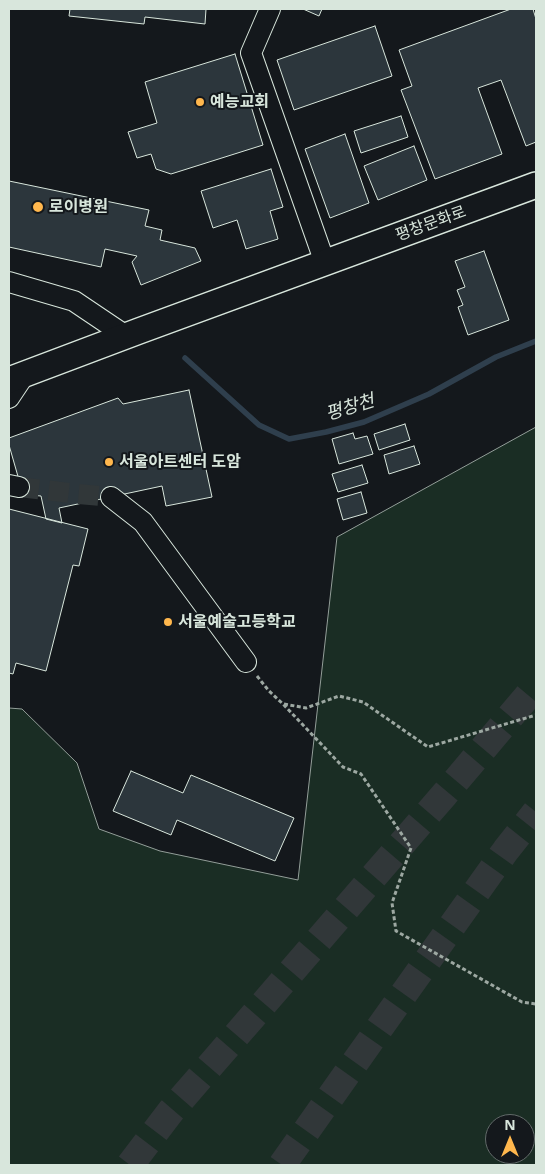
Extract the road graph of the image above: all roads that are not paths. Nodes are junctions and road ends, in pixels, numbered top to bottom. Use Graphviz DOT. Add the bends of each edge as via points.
graph roads {
  1 [pos="270,9"];
  2 [pos="536,185"];
  3 [pos="325,263"];
  4 [pos="9,282"];
  5 [pos="126,336"];
  6 [pos="17,377"];
  7 [pos="9,398"];
  8 [pos="111,497"];
  9 [pos="246,662"];
  1 -- 3 [label="lane" via="251,53"];
  2 -- 3 [label="main road, 평창문화로"];
  3 -- 5 [label="main road, 평창문화로"];
  4 -- 5 [label="lane" via="74,301"];
  5 -- 6 [label="main road, 평창문화로"];
  6 -- 7 [label="lane"];
  8 -- 9 [label="lane" via="143,522"];
}
